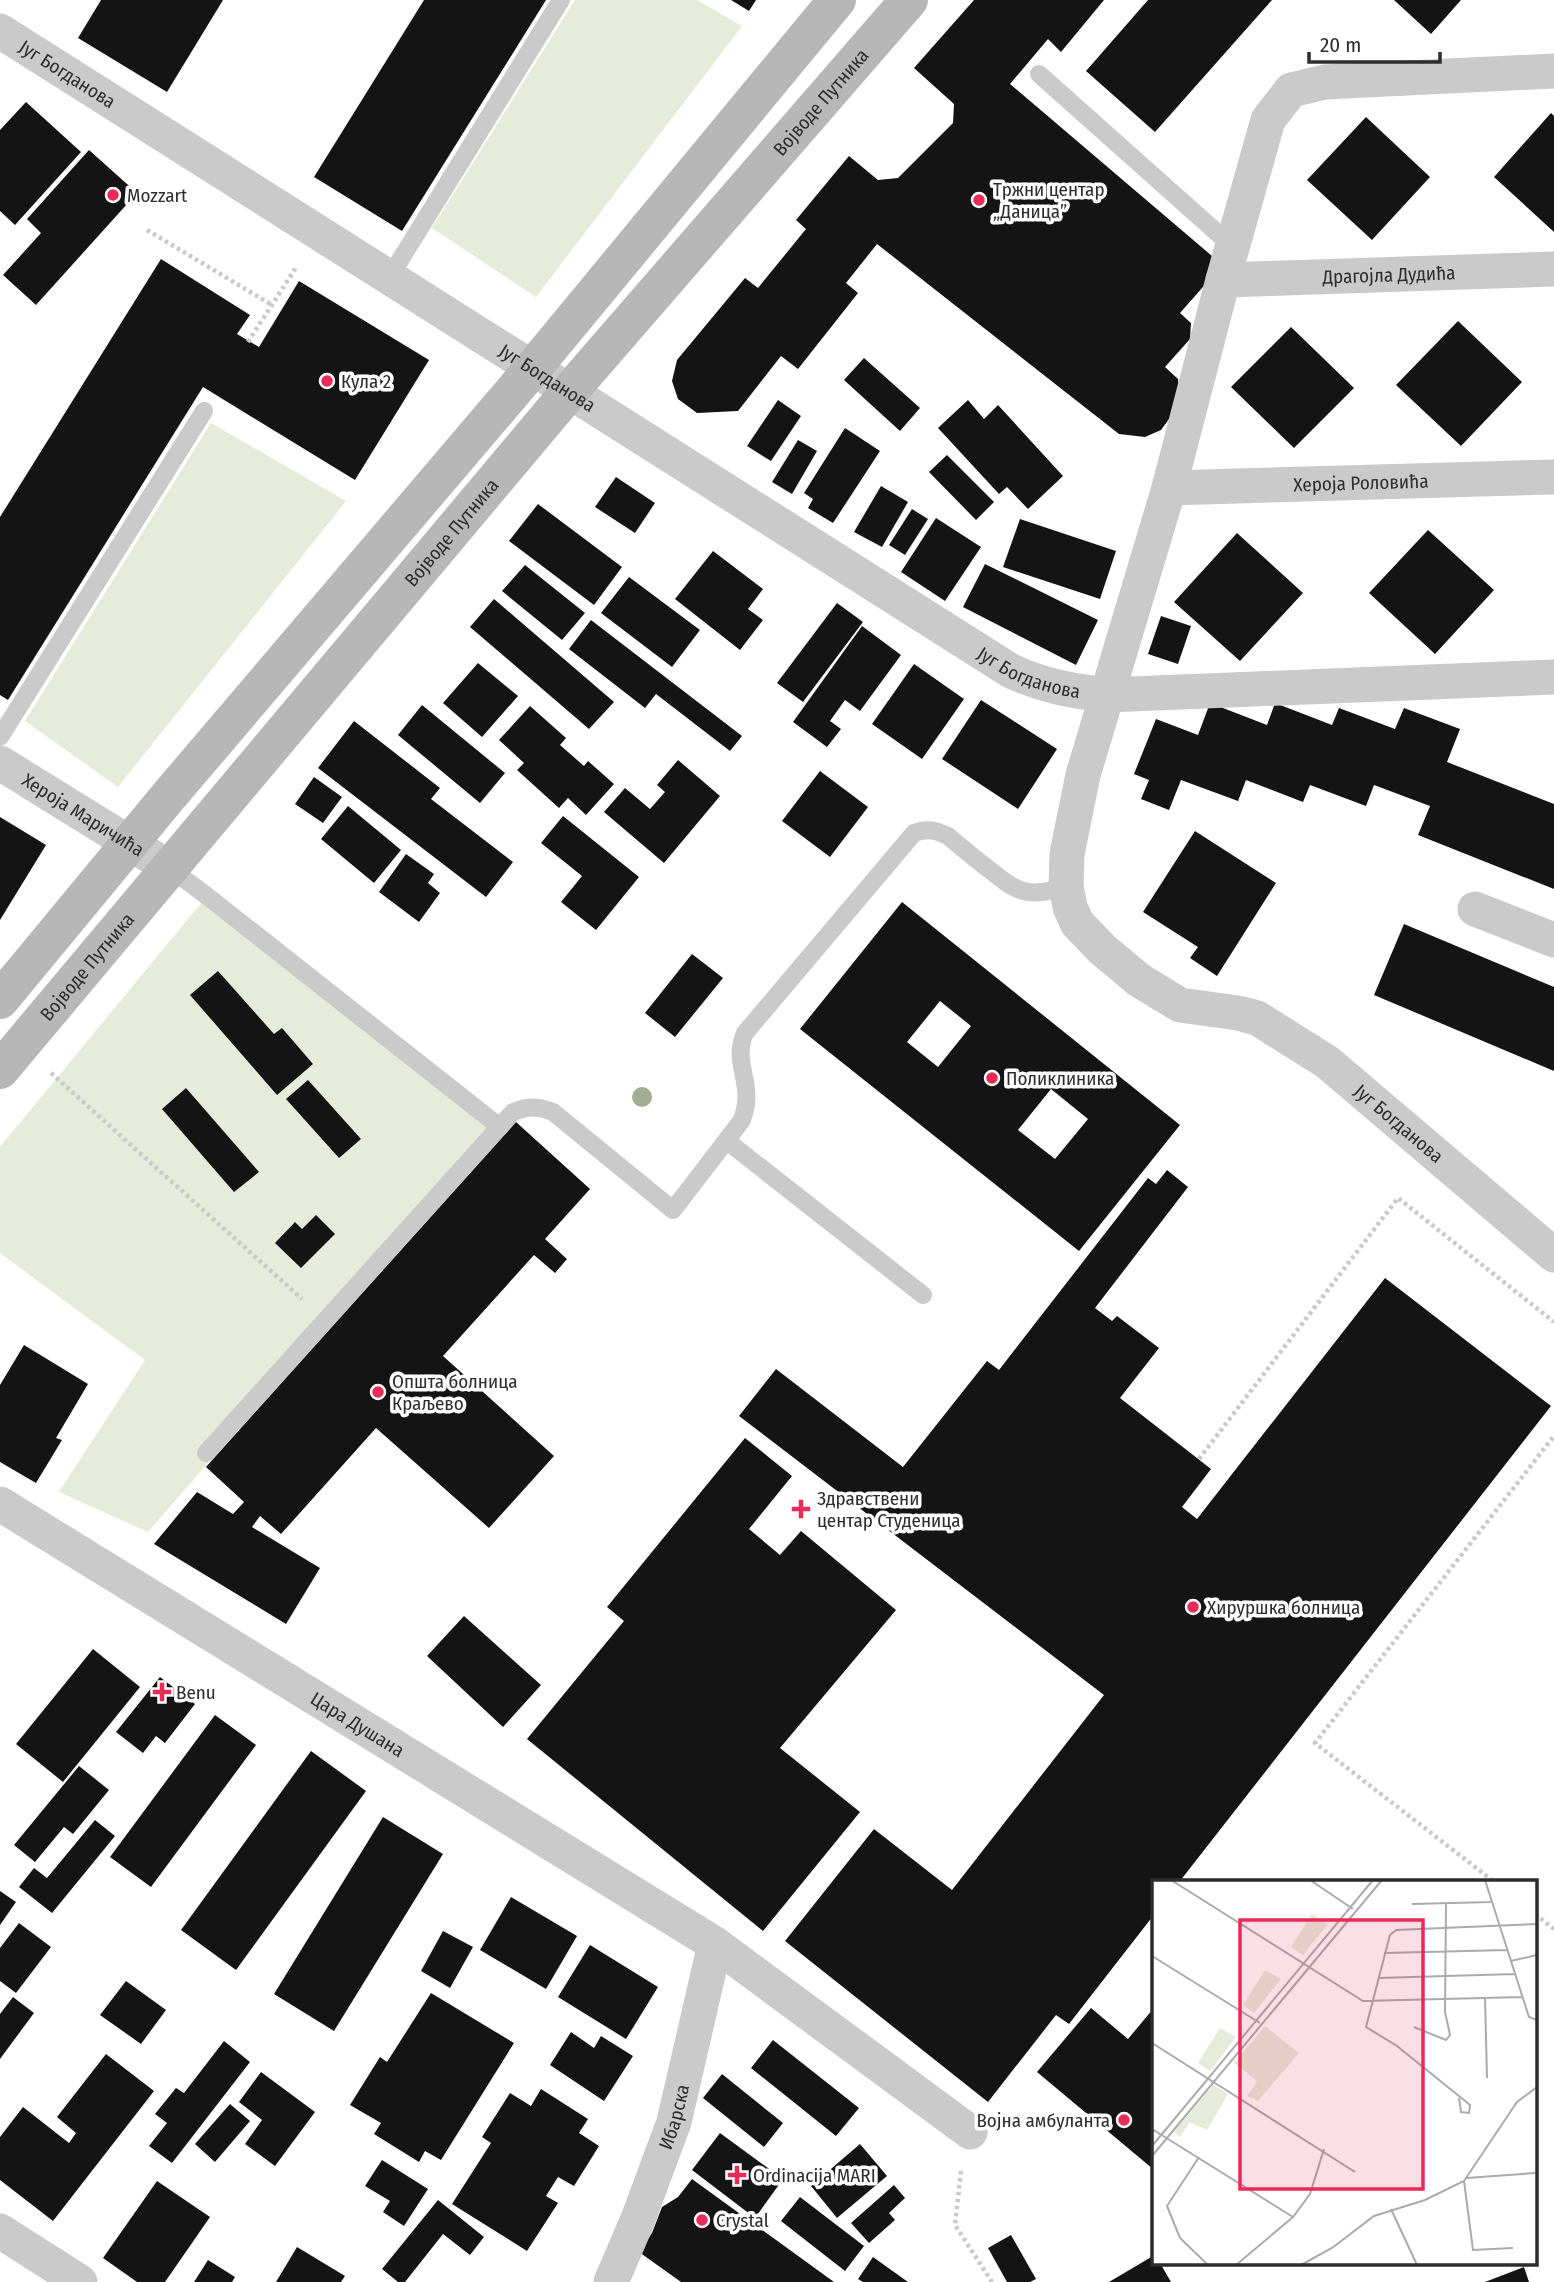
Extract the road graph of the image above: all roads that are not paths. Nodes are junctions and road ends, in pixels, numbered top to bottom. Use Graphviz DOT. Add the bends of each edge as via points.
graph roads {
  1 [pos="561,0"];
  2 [pos="837,0"];
  3 [pos="909,0"];
  4 [pos="0,31"];
  5 [pos="1554,71"];
  6 [pos="1039,74"];
  7 [pos="1233,246"];
  8 [pos="1554,269"];
  9 [pos="389,278"];
  10 [pos="1223,280"];
  11 [pos="533,368"];
  12 [pos="569,392"];
  13 [pos="204,411"];
  14 [pos="1554,477"];
  15 [pos="1169,488"];
  16 [pos="1554,677"];
  17 [pos="1107,695"];
  18 [pos="0,737"];
  19 [pos="0,763"];
  20 [pos="130,843"];
  21 [pos="168,867"];
  22 [pos="1066,886"];
  23 [pos="1475,909"];
  24 [pos="1554,940"];
  25 [pos="0,1000"];
  26 [pos="10,1058"];
  27 [pos="500,1128"];
  28 [pos="727,1140"];
  29 [pos="1554,1255"];
  30 [pos="923,1295"];
  31 [pos="206,1453"];
  32 [pos="0,1504"];
  33 [pos="715,1944"];
  34 [pos="970,2132"];
  35 [pos="0,2231"];
  36 [pos="80,2282"];
  37 [pos="611,2282"];
  1 -- 9 [label="lane"];
  2 -- 11 [label="main road"];
  3 -- 12 [label="main road, Војводе Путника"];
  4 -- 9 [label="street, Југ Богданова"];
  5 -- 7 [label="street" via="1325,82 1291,90 1268,120"];
  6 -- 7 [label="lane"];
  7 -- 10 [label="street"];
  8 -- 10 [label="street, Драгојла Дудића"];
  9 -- 11 [label="street, Југ Богданова"];
  10 -- 15 [label="street"];
  11 -- 12 [label="street, Југ Богданова"];
  11 -- 20 [label="main road"];
  12 -- 17 [label="street, Југ Богданова" via="1011,671 1070,691"];
  12 -- 21 [label="main road, Војводе Путника"];
  13 -- 18 [label="lane"];
  14 -- 15 [label="street, Хероја Роловића"];
  15 -- 17 [label="street"];
  16 -- 17 [label="street, Југ Богданова"];
  17 -- 22 [label="street, Југ Богданова" via="1083,775 1067,854"];
  19 -- 20 [label="street, Хероја Маричића"];
  20 -- 21 [label="street, Хероја Маричића"];
  20 -- 25 [label="main road"];
  21 -- 26 [label="main road, Војводе Путника"];
  21 -- 27 [label="lane"];
  22 -- 28 [label="lane" via="1035,893 1013,888 947,836 925,829 914,832 745,1033 739,1056 747,1082 747,1106"];
  22 -- 29 [label="street, Југ Богданова" via="1077,923 1139,980 1180,1005 1257,1018 1327,1062"];
  23 -- 24 [label="street"];
  27 -- 28 [label="lane" via="513,1112 527,1107 553,1112 673,1210"];
  27 -- 31 [label="lane"];
  28 -- 30 [label="lane"];
  32 -- 33 [label="street, Цара Душана"];
  33 -- 34 [label="street, Цара Душана"];
  33 -- 37 [label="street, Ибарска" via="674,2122"];
  35 -- 36 [label="street"];
}
